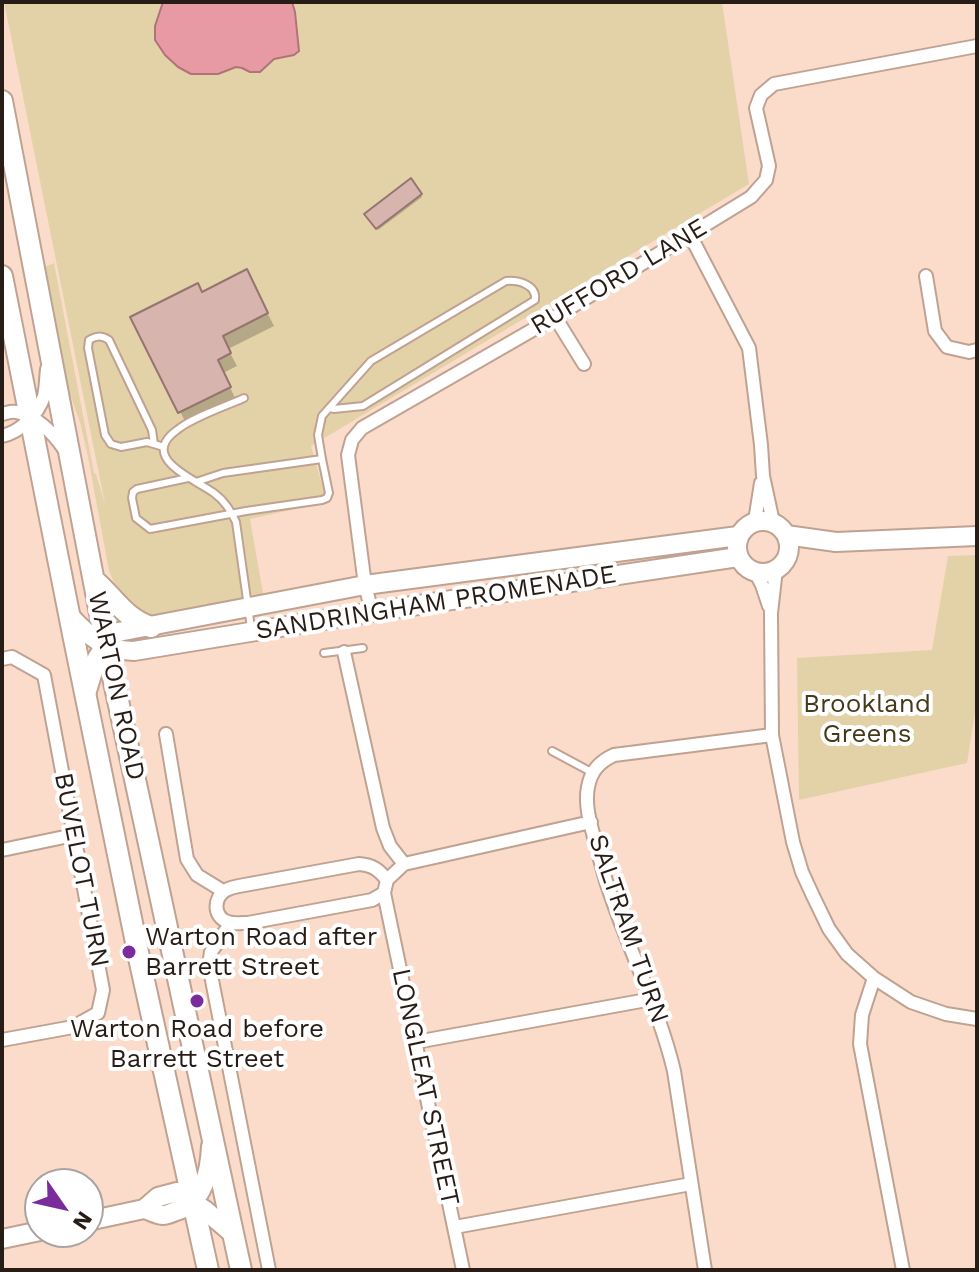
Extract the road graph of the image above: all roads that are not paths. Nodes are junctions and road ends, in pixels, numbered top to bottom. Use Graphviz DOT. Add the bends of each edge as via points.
graph roads {
  1 [pos="977,46"];
  2 [pos="2,101"];
  3 [pos="690,235"];
  4 [pos="2,276"];
  5 [pos="926,276"];
  6 [pos="555,317"];
  7 [pos="49,346"];
  8 [pos="977,350"];
  9 [pos="584,364"];
  10 [pos="244,398"];
  11 [pos="330,408"];
  12 [pos="2,414"];
  13 [pos="30,418"];
  14 [pos="2,436"];
  15 [pos="154,444"];
  16 [pos="164,447"];
  17 [pos="322,459"];
  18 [pos="71,462"];
  19 [pos="188,478"];
  20 [pos="196,482"];
  21 [pos="232,514"];
  22 [pos="772,526"];
  23 [pos="738,536"];
  24 [pos="977,536"];
  25 [pos="836,542"];
  26 [pos="738,557"];
  27 [pos="782,562"];
  28 [pos="755,572"];
  29 [pos="94,580"];
  30 [pos="365,585"];
  31 [pos="248,608"];
  32 [pos="372,612"];
  33 [pos="771,613"];
  34 [pos="70,616"];
  35 [pos="151,627"];
  36 [pos="252,632"];
  37 [pos="106,645"];
  38 [pos="363,648"];
  39 [pos="344,652"];
  40 [pos="324,653"];
  41 [pos="2,659"];
  42 [pos="86,694"];
  43 [pos="166,734"];
  44 [pos="772,735"];
  45 [pos="552,751"];
  46 [pos="593,773"];
  47 [pos="591,822"];
  48 [pos="74,835"];
  49 [pos="2,850"];
  50 [pos="404,864"];
  51 [pos="386,887"];
  52 [pos="223,891"];
  53 [pos="230,924"];
  54 [pos="874,978"];
  55 [pos="652,999"];
  56 [pos="977,1019"];
  57 [pos="2,1040"];
  58 [pos="416,1042"];
  59 [pos="212,1137"];
  60 [pos="691,1184"];
  61 [pos="193,1202"];
  62 [pos="104,1218"];
  63 [pos="455,1227"];
  64 [pos="24,1234"];
  65 [pos="233,1234"];
  66 [pos="2,1239"];
  67 [pos="208,1270"];
  68 [pos="241,1270"];
  69 [pos="269,1270"];
  70 [pos="463,1270"];
  71 [pos="705,1270"];
  72 [pos="903,1270"];
  1 -- 3 [label="street, RUFFORD LANE" via="774,84 756,108 769,166 766,180 751,197"];
  2 -- 7 [label="main road, WARTON ROAD"];
  3 -- 6 [label="street, RUFFORD LANE"];
  3 -- 22 [label="street" via="749,348"];
  4 -- 13 [label="main road, WARTON ROAD"];
  5 -- 8 [label="street" via="935,331 947,347"];
  6 -- 9 [label="street"];
  6 -- 30 [label="street, RUFFORD LANE" via="362,428 352,440 348,455"];
  7 -- 13 [label="street" via="43,398"];
  7 -- 18 [label="main road, WARTON ROAD"];
  10 -- 16 [label="lane" via="179,428"];
  11 -- 11 [label="lane" via="363,406 535,300 534,291 510,280 499,284 371,361"];
  11 -- 17 [label="lane" via="322,416 318,435"];
  12 -- 13 [label="street"];
  13 -- 14 [label="street" via="18,431"];
  13 -- 18 [label="street" via="55,435"];
  13 -- 34 [label="main road, WARTON ROAD"];
  15 -- 15 [label="lane" via="121,447 105,435 88,348 95,336 109,340"];
  15 -- 16 [label="lane"];
  16 -- 19 [label="lane" via="174,468"];
  17 -- 20 [label="lane" via="223,473"];
  17 -- 21 [label="lane" via="327,498"];
  18 -- 29 [label="main road, WARTON ROAD"];
  19 -- 20 [label="lane"];
  19 -- 21 [label="lane" via="133,492 136,518 150,529"];
  20 -- 21 [label="lane"];
  21 -- 31 [label="lane"];
  22 -- 23 [label="street" via="748,525"];
  22 -- 25 [label="street"];
  22 -- 27 [label="street" via="789,541"];
  23 -- 26 [label="street"];
  23 -- 30 [label="street, SANDRINGHAM PROMENADE"];
  24 -- 25 [label="street"];
  25 -- 27 [label="street"];
  26 -- 28 [label="street"];
  26 -- 32 [label="street, SANDRINGHAM PROMENADE"];
  27 -- 28 [label="street" via="769,572"];
  27 -- 33 [label="street"];
  28 -- 33 [label="street"];
  29 -- 35 [label="main road" via="135,622"];
  29 -- 37 [label="main road, WARTON ROAD"];
  30 -- 31 [label="street, SANDRINGHAM PROMENADE"];
  30 -- 32 [label="street, RUFFORD LANE"];
  31 -- 35 [label="street, SANDRINGHAM PROMENADE"];
  31 -- 36 [label="lane"];
  32 -- 36 [label="street, SANDRINGHAM PROMENADE"];
  33 -- 44 [label="street"];
  34 -- 37 [label="street" via="87,635"];
  34 -- 42 [label="main road, WARTON ROAD"];
  35 -- 37 [label="street, SANDRINGHAM PROMENADE" via="113,633"];
  36 -- 37 [label="street, SANDRINGHAM PROMENADE" via="134,651"];
  37 -- 42 [label="street"];
  37 -- 59 [label="main road, WARTON ROAD"];
  38 -- 39 [label="lane"];
  39 -- 40 [label="lane"];
  39 -- 50 [label="street" via="383,828"];
  41 -- 48 [label="street, BUVELOT TURN" via="12,657 44,675"];
  42 -- 61 [label="main road, WARTON ROAD"];
  43 -- 52 [label="street" via="187,859 197,875"];
  44 -- 46 [label="street" via="614,755"];
  44 -- 54 [label="street" via="802,872 829,929"];
  45 -- 46 [label="lane"];
  46 -- 47 [label="street, SALTRAM TURN" via="587,798"];
  47 -- 50 [label="street"];
  47 -- 55 [label="street, SALTRAM TURN" via="608,890"];
  48 -- 49 [label="street"];
  48 -- 57 [label="street, BUVELOT TURN" via="103,990 98,1013 73,1027"];
  50 -- 51 [label="street"];
  51 -- 52 [label="street" via="380,870 359,864"];
  51 -- 53 [label="street" via="372,900"];
  51 -- 58 [label="street, LONGLEAT STREET"];
  52 -- 53 [label="street" via="216,911"];
  53 -- 69 [label="street" via="211,952 209,965"];
  54 -- 56 [label="street" via="911,1002"];
  54 -- 72 [label="street" via="862,1015 860,1044"];
  55 -- 58 [label="street"];
  55 -- 60 [label="street, SALTRAM TURN" via="674,1071"];
  58 -- 63 [label="street, LONGLEAT STREET"];
  59 -- 61 [label="street" via="209,1168"];
  59 -- 65 [label="main road, WARTON ROAD"];
  60 -- 63 [label="street"];
  60 -- 71 [label="street, SALTRAM TURN"];
  61 -- 62 [label="street" via="177,1192 158,1197 144,1209"];
  61 -- 65 [label="street"];
  61 -- 67 [label="main road, WARTON ROAD"];
  63 -- 70 [label="street, LONGLEAT STREET"];
  64 -- 66 [label="street"];
  65 -- 68 [label="main road, WARTON ROAD"];
}
